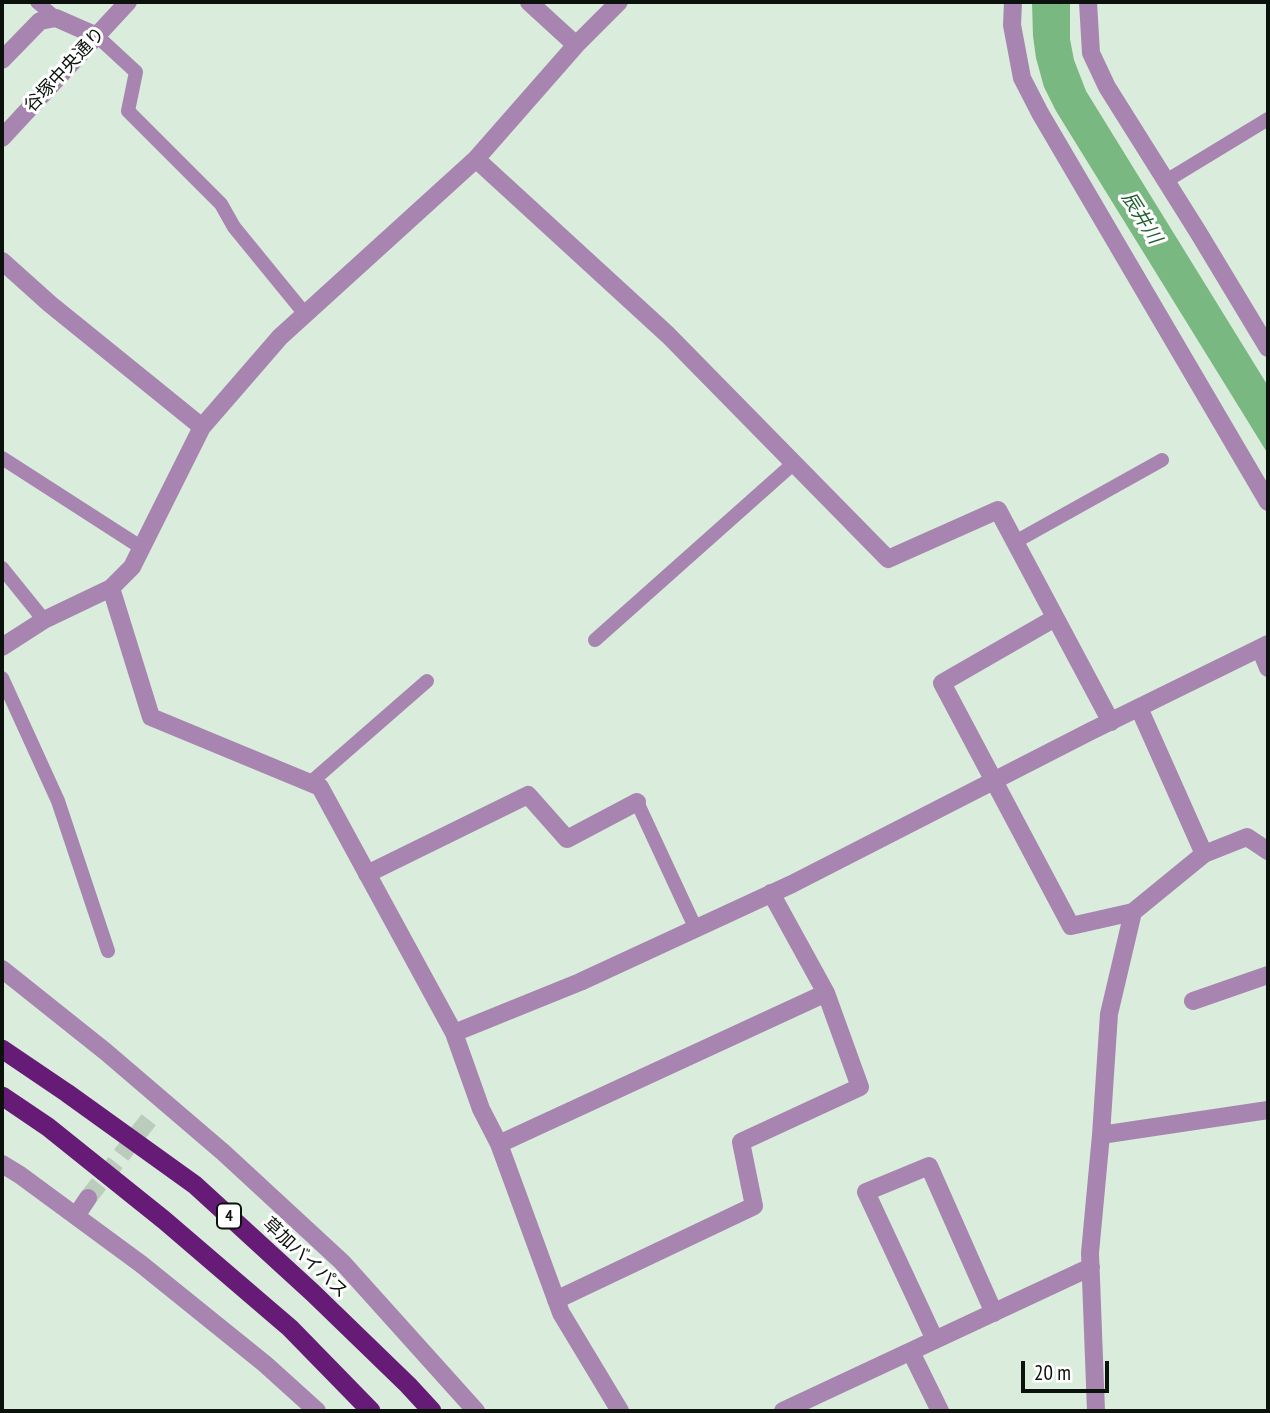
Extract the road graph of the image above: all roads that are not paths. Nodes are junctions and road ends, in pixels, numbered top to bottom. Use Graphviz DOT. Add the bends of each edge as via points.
graph roads {
  1 [pos="37,2"];
  2 [pos="128,2"];
  3 [pos="529,2"];
  4 [pos="619,2"];
  5 [pos="1013,2"];
  6 [pos="1088,2"];
  7 [pos="56,18"];
  8 [pos="97,36"];
  9 [pos="576,46"];
  10 [pos="2,60"];
  11 [pos="1268,119"];
  12 [pos="2,138"];
  13 [pos="476,159"];
  14 [pos="1166,181"];
  15 [pos="2,261"];
  16 [pos="305,314"];
  17 [pos="1263,327"];
  18 [pos="1268,348"];
  19 [pos="202,427"];
  20 [pos="2,458"];
  21 [pos="1162,460"];
  22 [pos="794,463"];
  23 [pos="1268,502"];
  24 [pos="1015,542"];
  25 [pos="142,548"];
  26 [pos="2,568"];
  27 [pos="111,588"];
  28 [pos="1055,618"];
  29 [pos="44,620"];
  30 [pos="596,640"];
  31 [pos="1264,646"];
  32 [pos="2,647"];
  33 [pos="1268,668"];
  34 [pos="2,678"];
  35 [pos="427,681"];
  36 [pos="1139,708"];
  37 [pos="1111,722"];
  38 [pos="993,781"];
  39 [pos="310,783"];
  40 [pos="637,802"];
  41 [pos="1268,852"];
  42 [pos="1204,854"];
  43 [pos="367,874"];
  44 [pos="771,893"];
  45 [pos="1133,912"];
  46 [pos="695,927"];
  47 [pos="108,951"];
  48 [pos="2,969"];
  49 [pos="1268,975"];
  50 [pos="826,993"];
  51 [pos="1193,1000"];
  52 [pos="454,1033"];
  53 [pos="2,1049"];
  54 [pos="2,1096"];
  55 [pos="1268,1110"];
  56 [pos="1101,1135"];
  57 [pos="499,1144"];
  58 [pos="2,1164"];
  59 [pos="88,1198"];
  60 [pos="76,1216"];
  61 [pos="1091,1267"];
  62 [pos="556,1300"];
  63 [pos="994,1313"];
  64 [pos="935,1340"];
  65 [pos="911,1352"];
  66 [pos="818,1404"];
  67 [pos="317,1411"];
  68 [pos="371,1411"];
  69 [pos="432,1411"];
  70 [pos="476,1411"];
  71 [pos="620,1411"];
  72 [pos="783,1411"];
  73 [pos="940,1411"];
  74 [pos="1096,1411"];
  1 -- 7 [label="lane"];
  2 -- 8 [label="street, 谷塚中央通り"];
  3 -- 9 [label="street"];
  4 -- 9 [label="street"];
  5 -- 23 [label="street" via="1012,25 1022,78"];
  6 -- 14 [label="street" via="1091,53 1107,88"];
  7 -- 8 [label="street"];
  7 -- 10 [label="street" via="40,21"];
  8 -- 12 [label="street, 谷塚中央通り"];
  8 -- 16 [label="lane" via="136,72 128,111 221,204 234,227"];
  9 -- 13 [label="street"];
  11 -- 14 [label="lane"];
  13 -- 16 [label="street"];
  13 -- 22 [label="street" via="668,335"];
  14 -- 17 [label="street"];
  15 -- 19 [label="street"];
  16 -- 19 [label="street"];
  17 -- 18 [label="street"];
  19 -- 25 [label="street"];
  20 -- 25 [label="lane"];
  21 -- 24 [label="lane"];
  22 -- 24 [label="street" via="888,559 998,510"];
  22 -- 30 [label="lane"];
  24 -- 28 [label="street"];
  25 -- 27 [label="street"];
  26 -- 29 [label="lane"];
  27 -- 29 [label="street"];
  27 -- 39 [label="street" via="151,717"];
  28 -- 37 [label="street"];
  28 -- 38 [label="street" via="942,684"];
  29 -- 32 [label="street"];
  31 -- 33 [label="street"];
  31 -- 36 [label="street"];
  34 -- 47 [label="lane" via="58,801"];
  35 -- 39 [label="lane"];
  36 -- 37 [label="street"];
  36 -- 42 [label="street"];
  37 -- 38 [label="street"];
  38 -- 44 [label="street"];
  38 -- 45 [label="street" via="1071,926"];
  39 -- 43 [label="street" via="320,787"];
  40 -- 43 [label="street" via="567,839 528,796"];
  40 -- 46 [label="lane"];
  41 -- 42 [label="street" via="1247,837"];
  42 -- 45 [label="street"];
  43 -- 52 [label="street"];
  44 -- 46 [label="street"];
  44 -- 50 [label="street"];
  45 -- 56 [label="street" via="1109,1014"];
  46 -- 52 [label="street" via="580,982"];
  48 -- 70 [label="street" via="106,1052 159,1108 224,1153 342,1262"];
  49 -- 51 [label="street"];
  50 -- 57 [label="street"];
  50 -- 62 [label="street" via="860,1087 741,1142 754,1206"];
  52 -- 57 [label="street"];
  53 -- 69 [label="highway, 草加バイパス / 4" via="195,1185 323,1302"];
  54 -- 68 [label="highway" via="48,1127 290,1328"];
  55 -- 56 [label="street"];
  56 -- 61 [label="street"];
  57 -- 62 [label="street"];
  58 -- 60 [label="street"];
  59 -- 60 [label="street"];
  60 -- 67 [label="street" via="265,1364"];
  61 -- 63 [label="street"];
  61 -- 74 [label="street"];
  62 -- 71 [label="street"];
  63 -- 64 [label="street"];
  63 -- 64 [label="street" via="929,1166 866,1192"];
  64 -- 65 [label="street"];
  65 -- 66 [label="street"];
  65 -- 73 [label="street"];
  66 -- 72 [label="street"];
}
